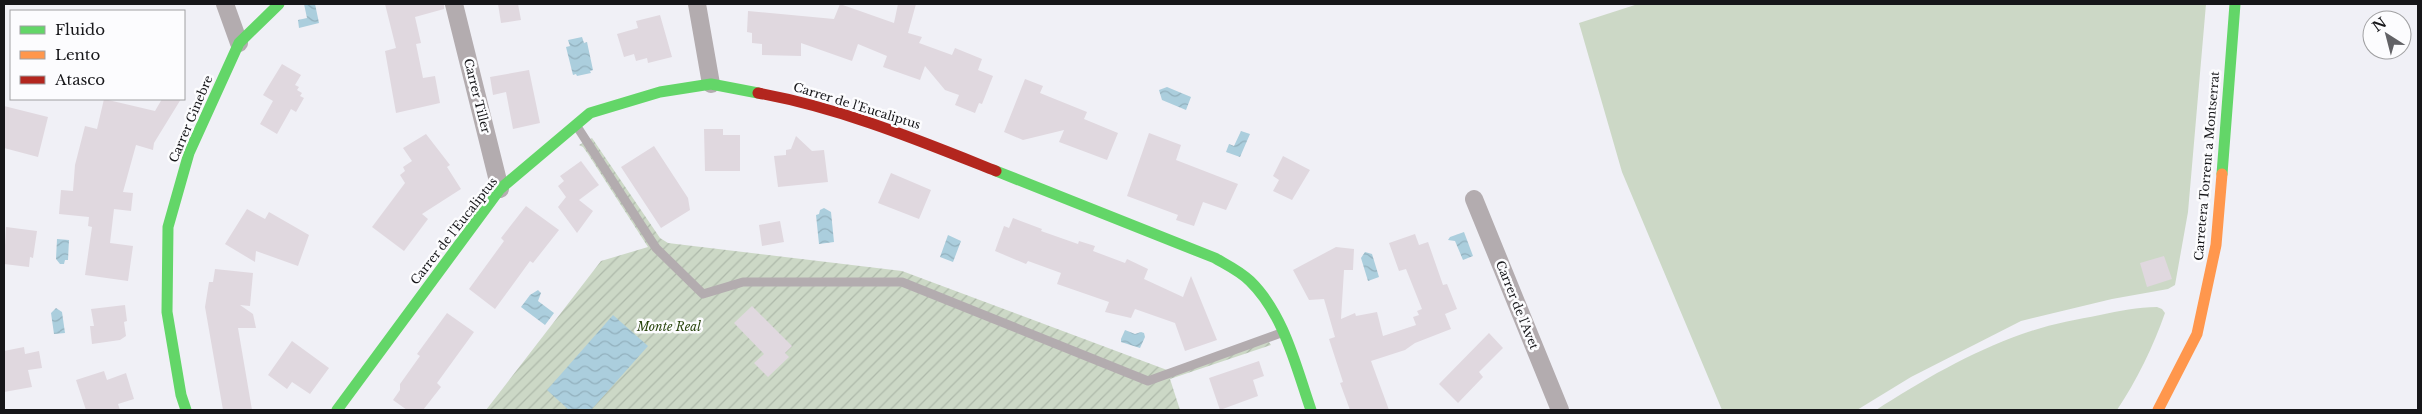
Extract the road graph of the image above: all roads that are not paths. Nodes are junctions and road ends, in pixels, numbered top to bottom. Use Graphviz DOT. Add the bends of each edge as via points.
graph roads {
  1 [pos="225,4"];
  2 [pos="279,4"];
  3 [pos="454,4"];
  4 [pos="697,4"];
  5 [pos="2235,4"];
  6 [pos="239,44"];
  7 [pos="711,84"];
  8 [pos="576,125"];
  9 [pos="500,189"];
  10 [pos="1474,199"];
  11 [pos="1281,333"];
  12 [pos="186,410"];
  13 [pos="337,410"];
  14 [pos="1311,410"];
  15 [pos="1560,410"];
  16 [pos="2158,410"];
  1 -- 6 [label="street"];
  2 -- 6 [label="street, Carrer Ginebre"];
  3 -- 9 [label="street, Carrer Tiller"];
  4 -- 7 [label="street"];
  5 -- 16 [label="street, Carretera Torrent a Montserrat" via="2216,245 2197,334"];
  6 -- 12 [label="street, Carrer Ginebre" via="189,153 168,227 167,312"];
  7 -- 8 [label="street, Carrer de l'Eucaliptus" via="660,92 590,114"];
  7 -- 11 [label="street, Carrer de l'Eucaliptus" via="802,101 896,130 1215,258 1252,283 1272,312"];
  8 -- 9 [label="street, Carrer de l'Eucaliptus"];
  8 -- 11 [label="lane" via="656,248 703,294 743,282 902,282 1148,381"];
  9 -- 13 [label="street, Carrer de l'Eucaliptus"];
  10 -- 15 [label="street, Carrer de l'Avet"];
  11 -- 14 [label="street, Carrer de l'Eucaliptus"];
}
